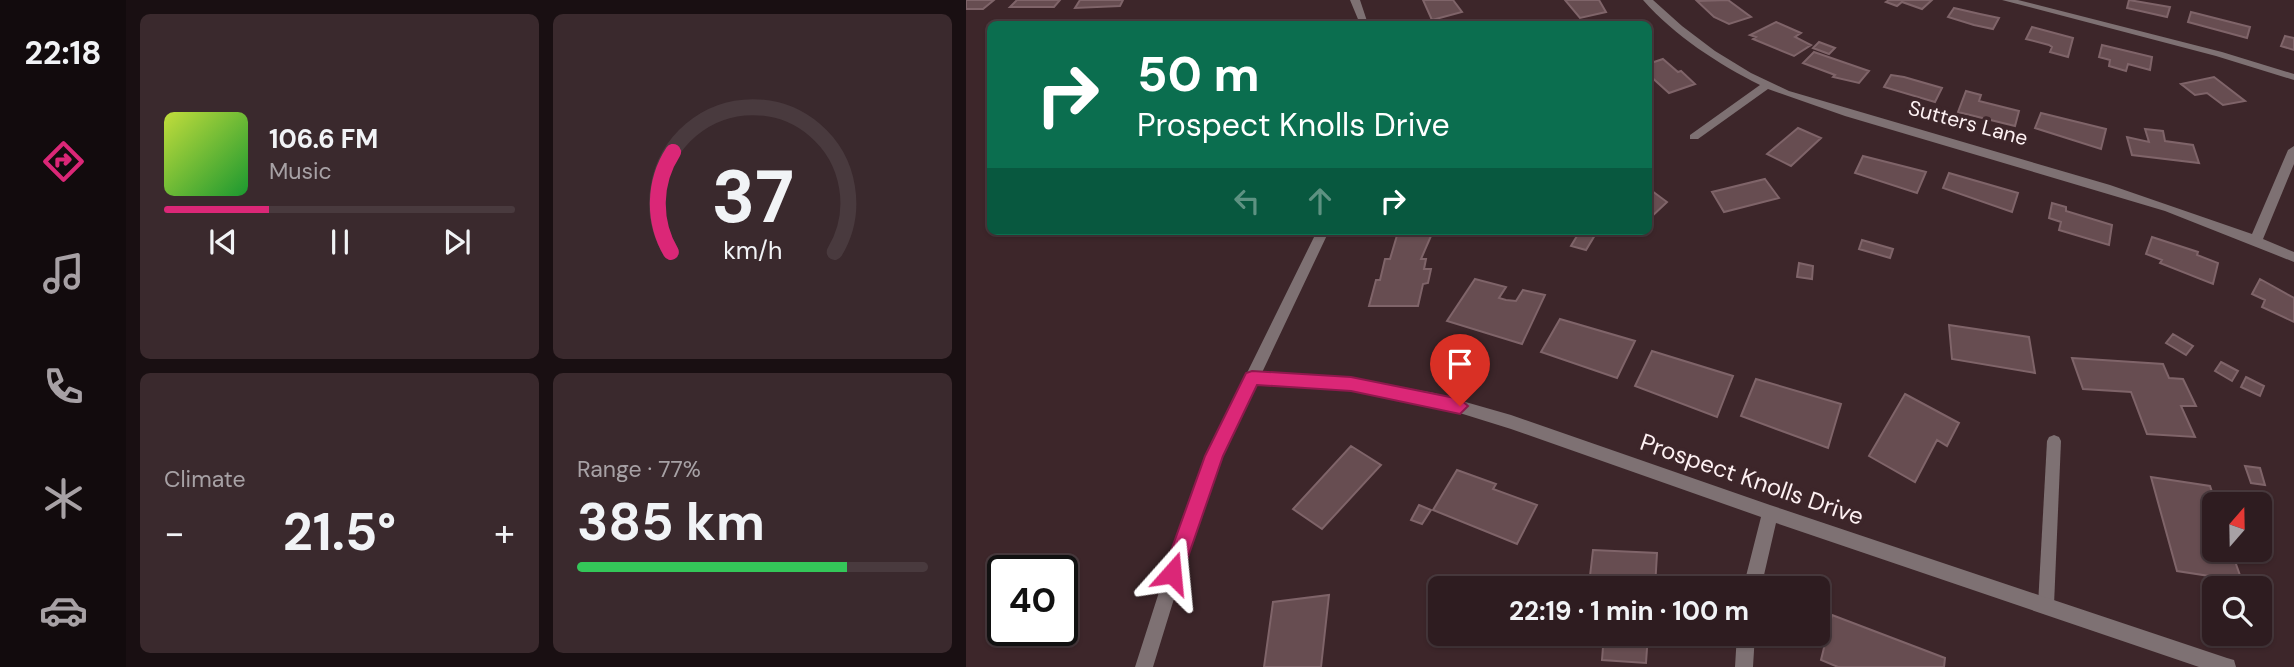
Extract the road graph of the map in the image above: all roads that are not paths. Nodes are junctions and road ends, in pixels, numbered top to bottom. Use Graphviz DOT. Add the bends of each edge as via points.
graph roads {
  1 [pos="1355,0"];
  2 [pos="1648,0"];
  3 [pos="2007,0"];
  4 [pos="1363,21"];
  5 [pos="2294,77"];
  6 [pos="1766,86"];
  7 [pos="1694,137"];
  8 [pos="2294,150"];
  9 [pos="1321,235"];
  10 [pos="2256,240"];
  11 [pos="2294,257"];
  12 [pos="1252,378"];
  13 [pos="2054,442"];
  14 [pos="1770,513"];
  15 [pos="1755,576"];
  16 [pos="2046,606"];
  17 [pos="1745,646"];
  18 [pos="1144,667"];
  19 [pos="1744,667"];
  20 [pos="2227,667"];
  1 -- 4 [label="street"];
  2 -- 6 [label="street, Sutters Lane" via="1706,48"];
  3 -- 5 [label="street"];
  6 -- 7 [label="street"];
  6 -- 10 [label="street, Sutters Lane" via="2083,179"];
  8 -- 10 [label="street"];
  9 -- 12 [label="street"];
  10 -- 11 [label="street, Sutters Lane"];
  12 -- 14 [label="street, Prospect Knolls Drive" via="1351,384 1434,399"];
  12 -- 18 [label="street" via="1193,511"];
  13 -- 16 [label="lane"];
  14 -- 15 [label="street"];
  14 -- 16 [label="street, Prospect Knolls Drive"];
  16 -- 20 [label="street, Prospect Knolls Drive"];
  17 -- 19 [label="street"];
}
